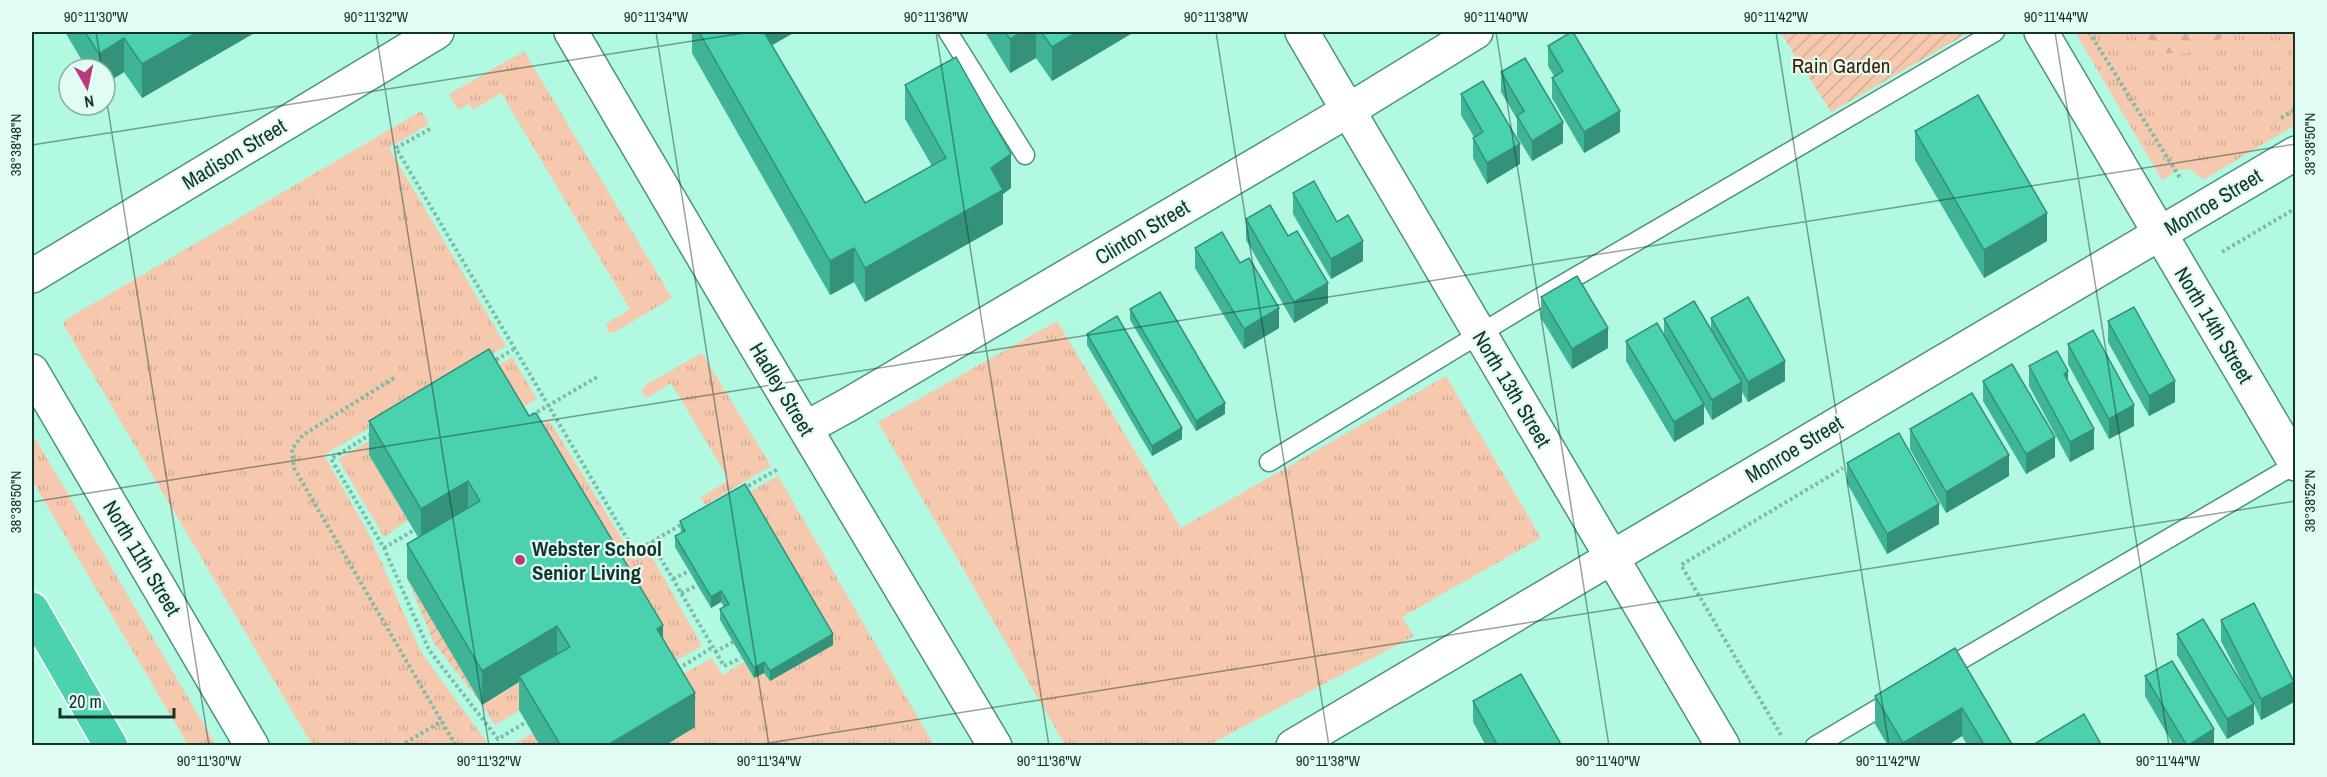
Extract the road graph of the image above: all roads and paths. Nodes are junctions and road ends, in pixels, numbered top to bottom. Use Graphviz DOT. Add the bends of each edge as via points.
graph roads {
  1 [pos="437,32"];
  2 [pos="571,32"];
  3 [pos="948,32"];
  4 [pos="1302,32"];
  5 [pos="1476,32"];
  6 [pos="1995,32"];
  7 [pos="2041,32"];
  8 [pos="2089,32"];
  9 [pos="2295,109"];
  10 [pos="1349,110"];
  11 [pos="2276,120"];
  12 [pos="430,129"];
  13 [pos="2295,153"];
  14 [pos="1025,155"];
  15 [pos="2190,172"];
  16 [pos="2295,208"];
  17 [pos="2160,233"];
  18 [pos="2222,252"];
  19 [pos="32,276"];
  20 [pos="1479,333"];
  21 [pos="514,349"];
  22 [pos="483,368"];
  23 [pos="32,371"];
  24 [pos="599,376"];
  25 [pos="394,378"];
  26 [pos="547,406"];
  27 [pos="530,416"];
  28 [pos="806,428"];
  29 [pos="372,434"];
  30 [pos="1269,462"];
  31 [pos="2295,464"];
  32 [pos="1843,468"];
  33 [pos="778,469"];
  34 [pos="738,492"];
  35 [pos="690,520"];
  36 [pos="414,530"];
  37 [pos="651,542"];
  38 [pos="384,548"];
  39 [pos="1611,558"];
  40 [pos="689,571"];
  41 [pos="673,579"];
  42 [pos="698,585"];
  43 [pos="681,593"];
  44 [pos="32,609"];
  45 [pos="733,642"];
  46 [pos="714,650"];
  47 [pos="741,658"];
  48 [pos="675,671"];
  49 [pos="1928,679"];
  50 [pos="1908,691"];
  51 [pos="442,721"];
  52 [pos="526,722"];
  53 [pos="1781,735"];
  54 [pos="111,746"];
  55 [pos="252,746"];
  56 [pos="400,746"];
  57 [pos="456,746"];
  58 [pos="995,746"];
  59 [pos="1293,746"];
  60 [pos="1722,746"];
  61 [pos="1815,746"];
  1 -- 19 [label="street, Madison Street"];
  2 -- 28 [label="street, Hadley Street"];
  3 -- 14 [label="lane"];
  4 -- 10 [label="street, North 13th Street"];
  5 -- 10 [label="street, Clinton Street"];
  6 -- 20 [label="lane"];
  7 -- 17 [label="street, North 14th Street"];
  8 -- 15 [label="path" via="2180,178"];
  9 -- 11 [label="path"];
  10 -- 20 [label="street, North 13th Street"];
  10 -- 28 [label="street, Clinton Street"];
  12 -- 21 [label="path" via="396,148"];
  13 -- 17 [label="street, Monroe Street"];
  16 -- 18 [label="path"];
  17 -- 31 [label="street, North 14th Street"];
  17 -- 39 [label="street, Monroe Street"];
  20 -- 30 [label="lane"];
  20 -- 39 [label="street, North 13th Street"];
  21 -- 22 [label="path"];
  21 -- 26 [label="path"];
  23 -- 55 [label="street, North 11th Street"];
  24 -- 26 [label="path"];
  25 -- 51 [label="path" via="303,435 292,449 294,468"];
  26 -- 27 [label="path"];
  26 -- 37 [label="path" via="635,552"];
  28 -- 58 [label="street, Hadley Street"];
  29 -- 38 [label="path" via="331,459"];
  31 -- 49 [label="lane"];
  32 -- 53 [label="path" via="1681,566"];
  33 -- 34 [label="path"];
  35 -- 37 [label="path"];
  36 -- 38 [label="path"];
  37 -- 41 [label="path"];
  38 -- 52 [label="path" via="429,650 498,739"];
  39 -- 59 [label="street, Monroe Street"];
  39 -- 60 [label="street, North 13th Street"];
  40 -- 41 [label="path"];
  41 -- 43 [label="path"];
  42 -- 43 [label="path"];
  43 -- 46 [label="path"];
  44 -- 54 [label="highway"];
  45 -- 46 [label="path"];
  46 -- 47 [label="path" via="724,666"];
  46 -- 48 [label="path"];
  50 -- 61 [label="lane"];
  51 -- 56 [label="path"];
  51 -- 57 [label="path"];
}
